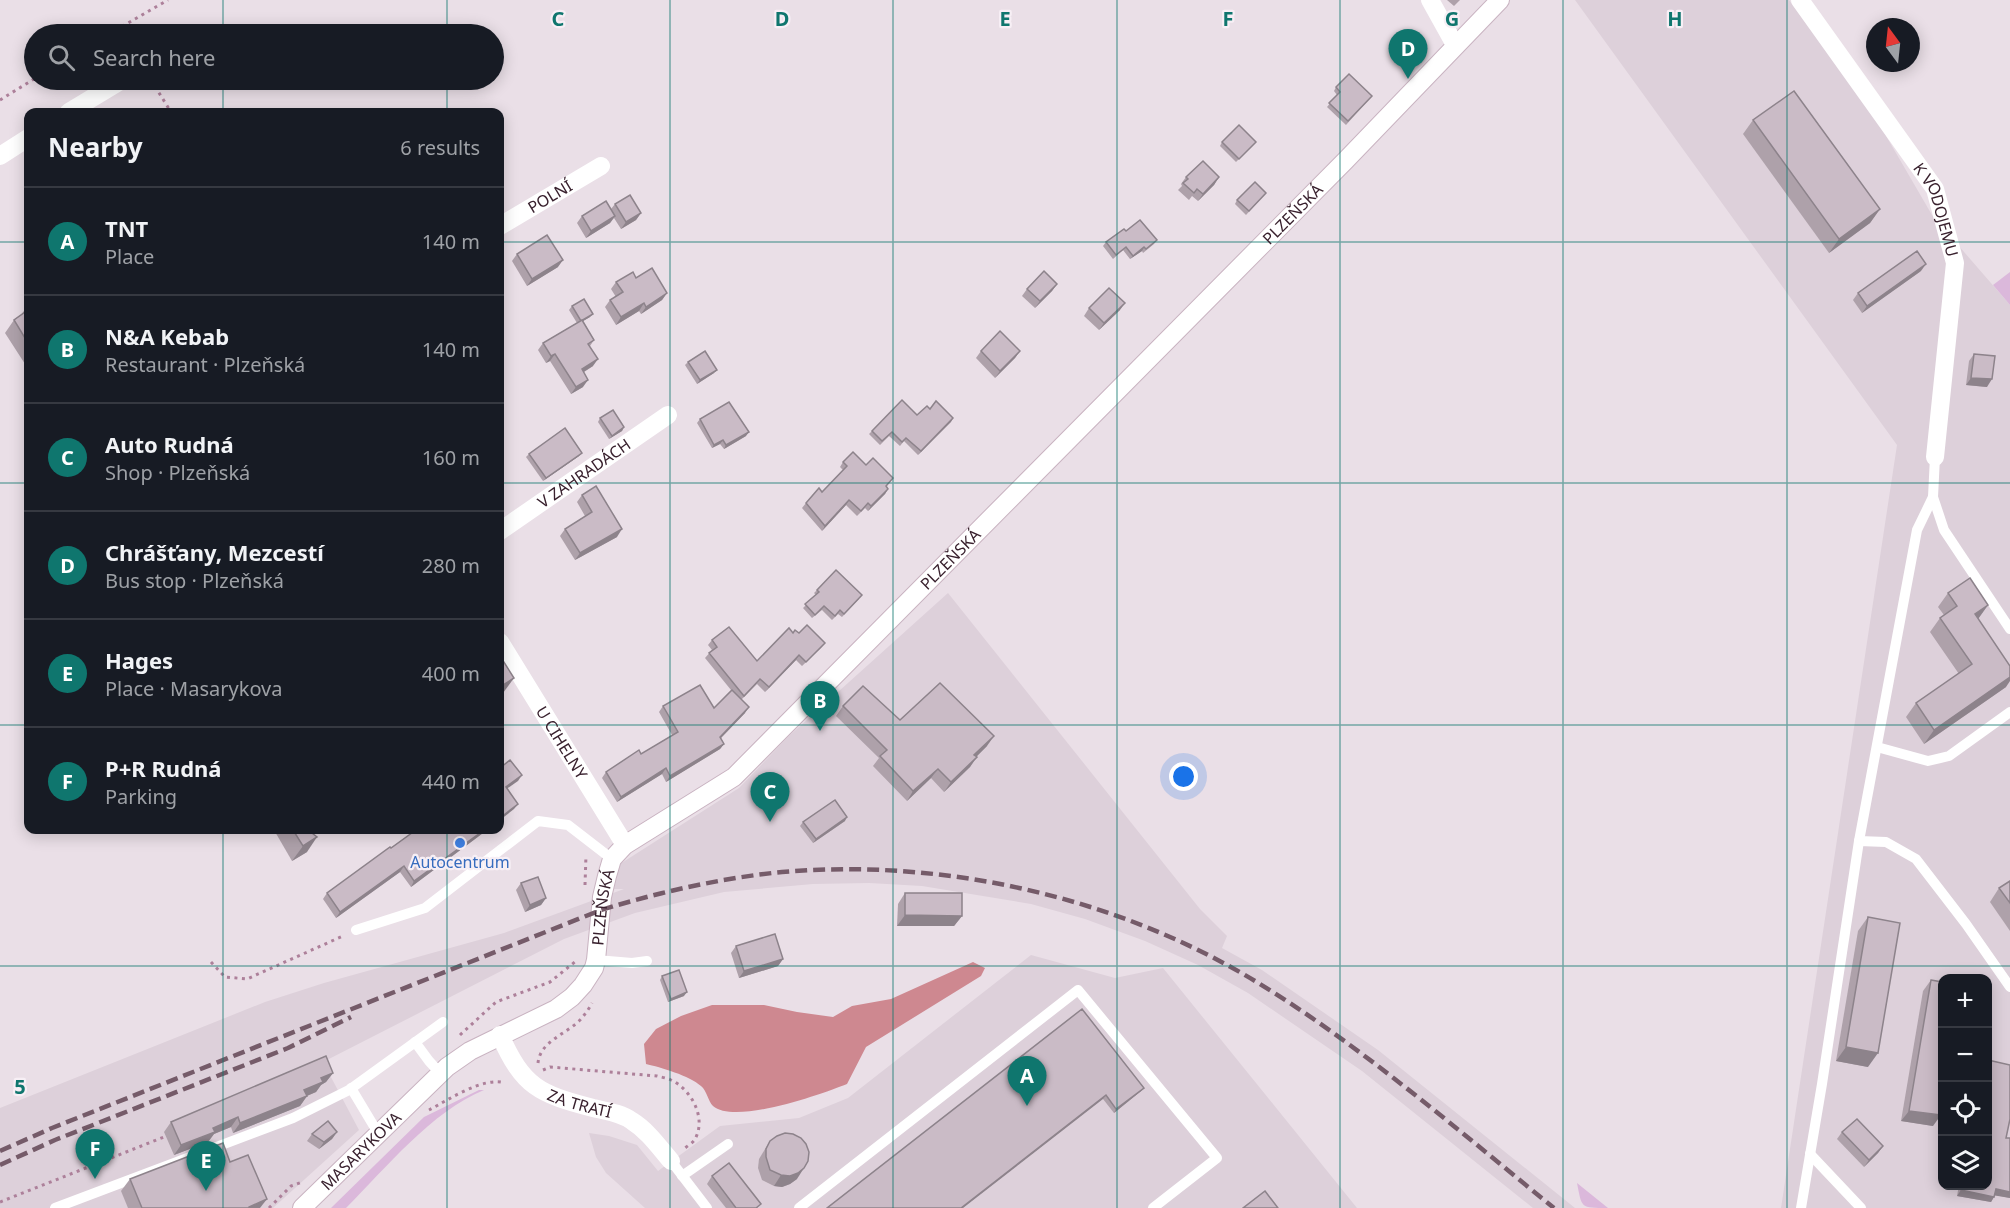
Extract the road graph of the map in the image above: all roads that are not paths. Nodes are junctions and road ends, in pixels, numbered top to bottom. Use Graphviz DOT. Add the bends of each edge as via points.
graph roads {
  1 [pos="1430,0"];
  2 [pos="1500,0"];
  3 [pos="1800,0"];
  4 [pos="1455,45"];
  5 [pos="105,90"];
  6 [pos="76,108"];
  7 [pos="24,141"];
  8 [pos="0,156"];
  9 [pos="601,166"];
  10 [pos="504,224"];
  11 [pos="668,415"];
  12 [pos="1935,457"];
  13 [pos="1933,497"];
  14 [pos="504,528"];
  15 [pos="2010,629"];
  16 [pos="504,648"];
  17 [pos="2010,712"];
  18 [pos="1877,747"];
  19 [pos="1859,841"];
  20 [pos="625,845"];
  21 [pos="612,859"];
  22 [pos="356,930"];
  23 [pos="596,960"];
  24 [pos="646,961"];
  25 [pos="2008,980"];
  26 [pos="443,1022"];
  27 [pos="500,1035"];
  28 [pos="416,1042"];
  29 [pos="440,1073"];
  30 [pos="351,1088"];
  31 [pos="420,1092"];
  32 [pos="378,1133"];
  33 [pos="728,1144"];
  34 [pos="1810,1154"];
  35 [pos="671,1161"];
  36 [pos="682,1176"];
  37 [pos="55,1208"];
  38 [pos="303,1208"];
  39 [pos="707,1208"];
  40 [pos="799,1208"];
  41 [pos="1153,1208"];
  42 [pos="1800,1208"];
  43 [pos="1861,1208"];
  1 -- 4 [label="main road"];
  2 -- 4 [label="main road, PLZEŇSKÁ"];
  3 -- 12 [label="main road, K VODOJEMU" via="1935,189 1955,263"];
  4 -- 20 [label="main road, PLZEŇSKÁ" via="1345,161 734,777"];
  5 -- 6 [label="main road"];
  7 -- 8 [label="main road"];
  9 -- 10 [label="main road, POLNÍ"];
  11 -- 14 [label="main road, V ZAHRADÁCH"];
  12 -- 13 [label="lane"];
  13 -- 15 [label="lane" via="1944,530"];
  13 -- 18 [label="lane" via="1917,530"];
  16 -- 20 [label="main road, U CIHELNY"];
  17 -- 18 [label="lane" via="1949,756 1928,761"];
  18 -- 19 [label="lane"];
  19 -- 25 [label="lane" via="1886,842 1916,859"];
  19 -- 34 [label="lane"];
  20 -- 21 [label="main road, PLZEŇSKÁ"];
  21 -- 22 [label="lane" via="568,825 538,821 425,908"];
  21 -- 23 [label="main road, PLZEŇSKÁ" via="602,897"];
  23 -- 24 [label="lane"];
  23 -- 27 [label="main road, PLZEŇSKÁ" via="572,997 556,1009"];
  26 -- 28 [label="lane"];
  27 -- 29 [label="main road, PLZEŇSKÁ"];
  27 -- 35 [label="main road, ZA TRATÍ" via="512,1063 528,1082 543,1092 631,1120 646,1131"];
  28 -- 29 [label="lane"];
  28 -- 30 [label="lane"];
  29 -- 31 [label="main road, PLZEŇSKÁ"];
  30 -- 32 [label="lane"];
  30 -- 37 [label="lane" via="293,1118"];
  31 -- 32 [label="main road, MASARYKOVA"];
  32 -- 38 [label="main road, MASARYKOVA"];
  33 -- 36 [label="lane"];
  34 -- 42 [label="lane"];
  34 -- 43 [label="lane"];
  35 -- 36 [label="lane"];
  36 -- 39 [label="lane"];
  40 -- 41 [label="lane" via="1078,990 1217,1158"];
}
